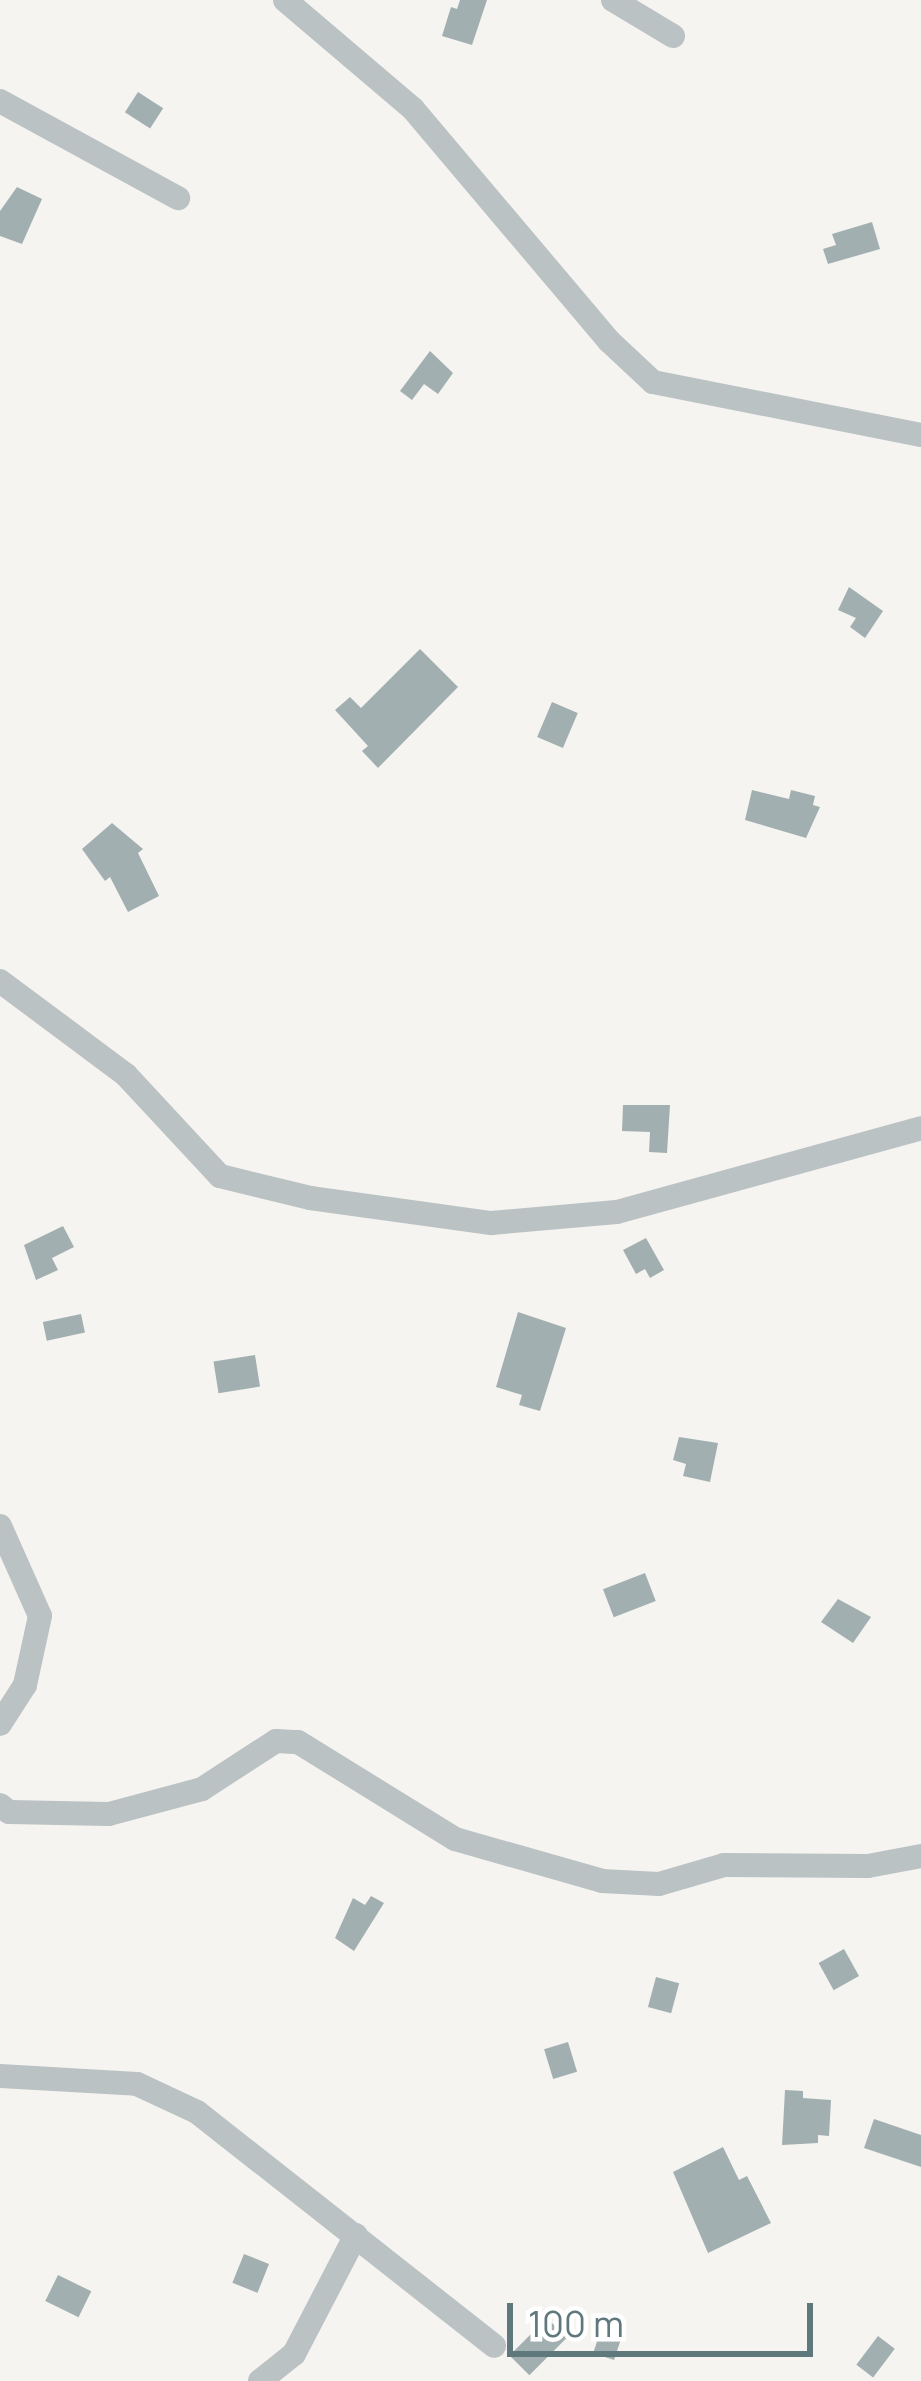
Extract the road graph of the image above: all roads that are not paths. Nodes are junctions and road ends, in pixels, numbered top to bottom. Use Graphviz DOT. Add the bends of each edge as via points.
graph roads {
  1 [pos="285,0"];
  2 [pos="613,0"];
  3 [pos="673,36"];
  4 [pos="0,100"];
  5 [pos="178,198"];
  6 [pos="921,435"];
  7 [pos="0,980"];
  8 [pos="921,1128"];
  9 [pos="0,1526"];
  10 [pos="0,1724"];
  11 [pos="0,1805"];
  12 [pos="921,1856"];
  13 [pos="0,2076"];
  14 [pos="356,2235"];
  15 [pos="494,2346"];
  16 [pos="260,2381"];
  1 -- 6 [label="street" via="413,109 653,382"];
  2 -- 3 [label="street"];
  4 -- 5 [label="street"];
  7 -- 8 [label="street" via="126,1075 220,1176 310,1198 491,1223 617,1212"];
  9 -- 10 [label="street" via="40,1616 25,1685"];
  11 -- 12 [label="street" via="9,1812 109,1814 202,1789 276,1741 298,1742 454,1839 602,1881 659,1884 724,1865 868,1867"];
  13 -- 14 [label="street" via="136,2084 197,2112"];
  14 -- 15 [label="street"];
  14 -- 16 [label="street" via="294,2354"];
}
